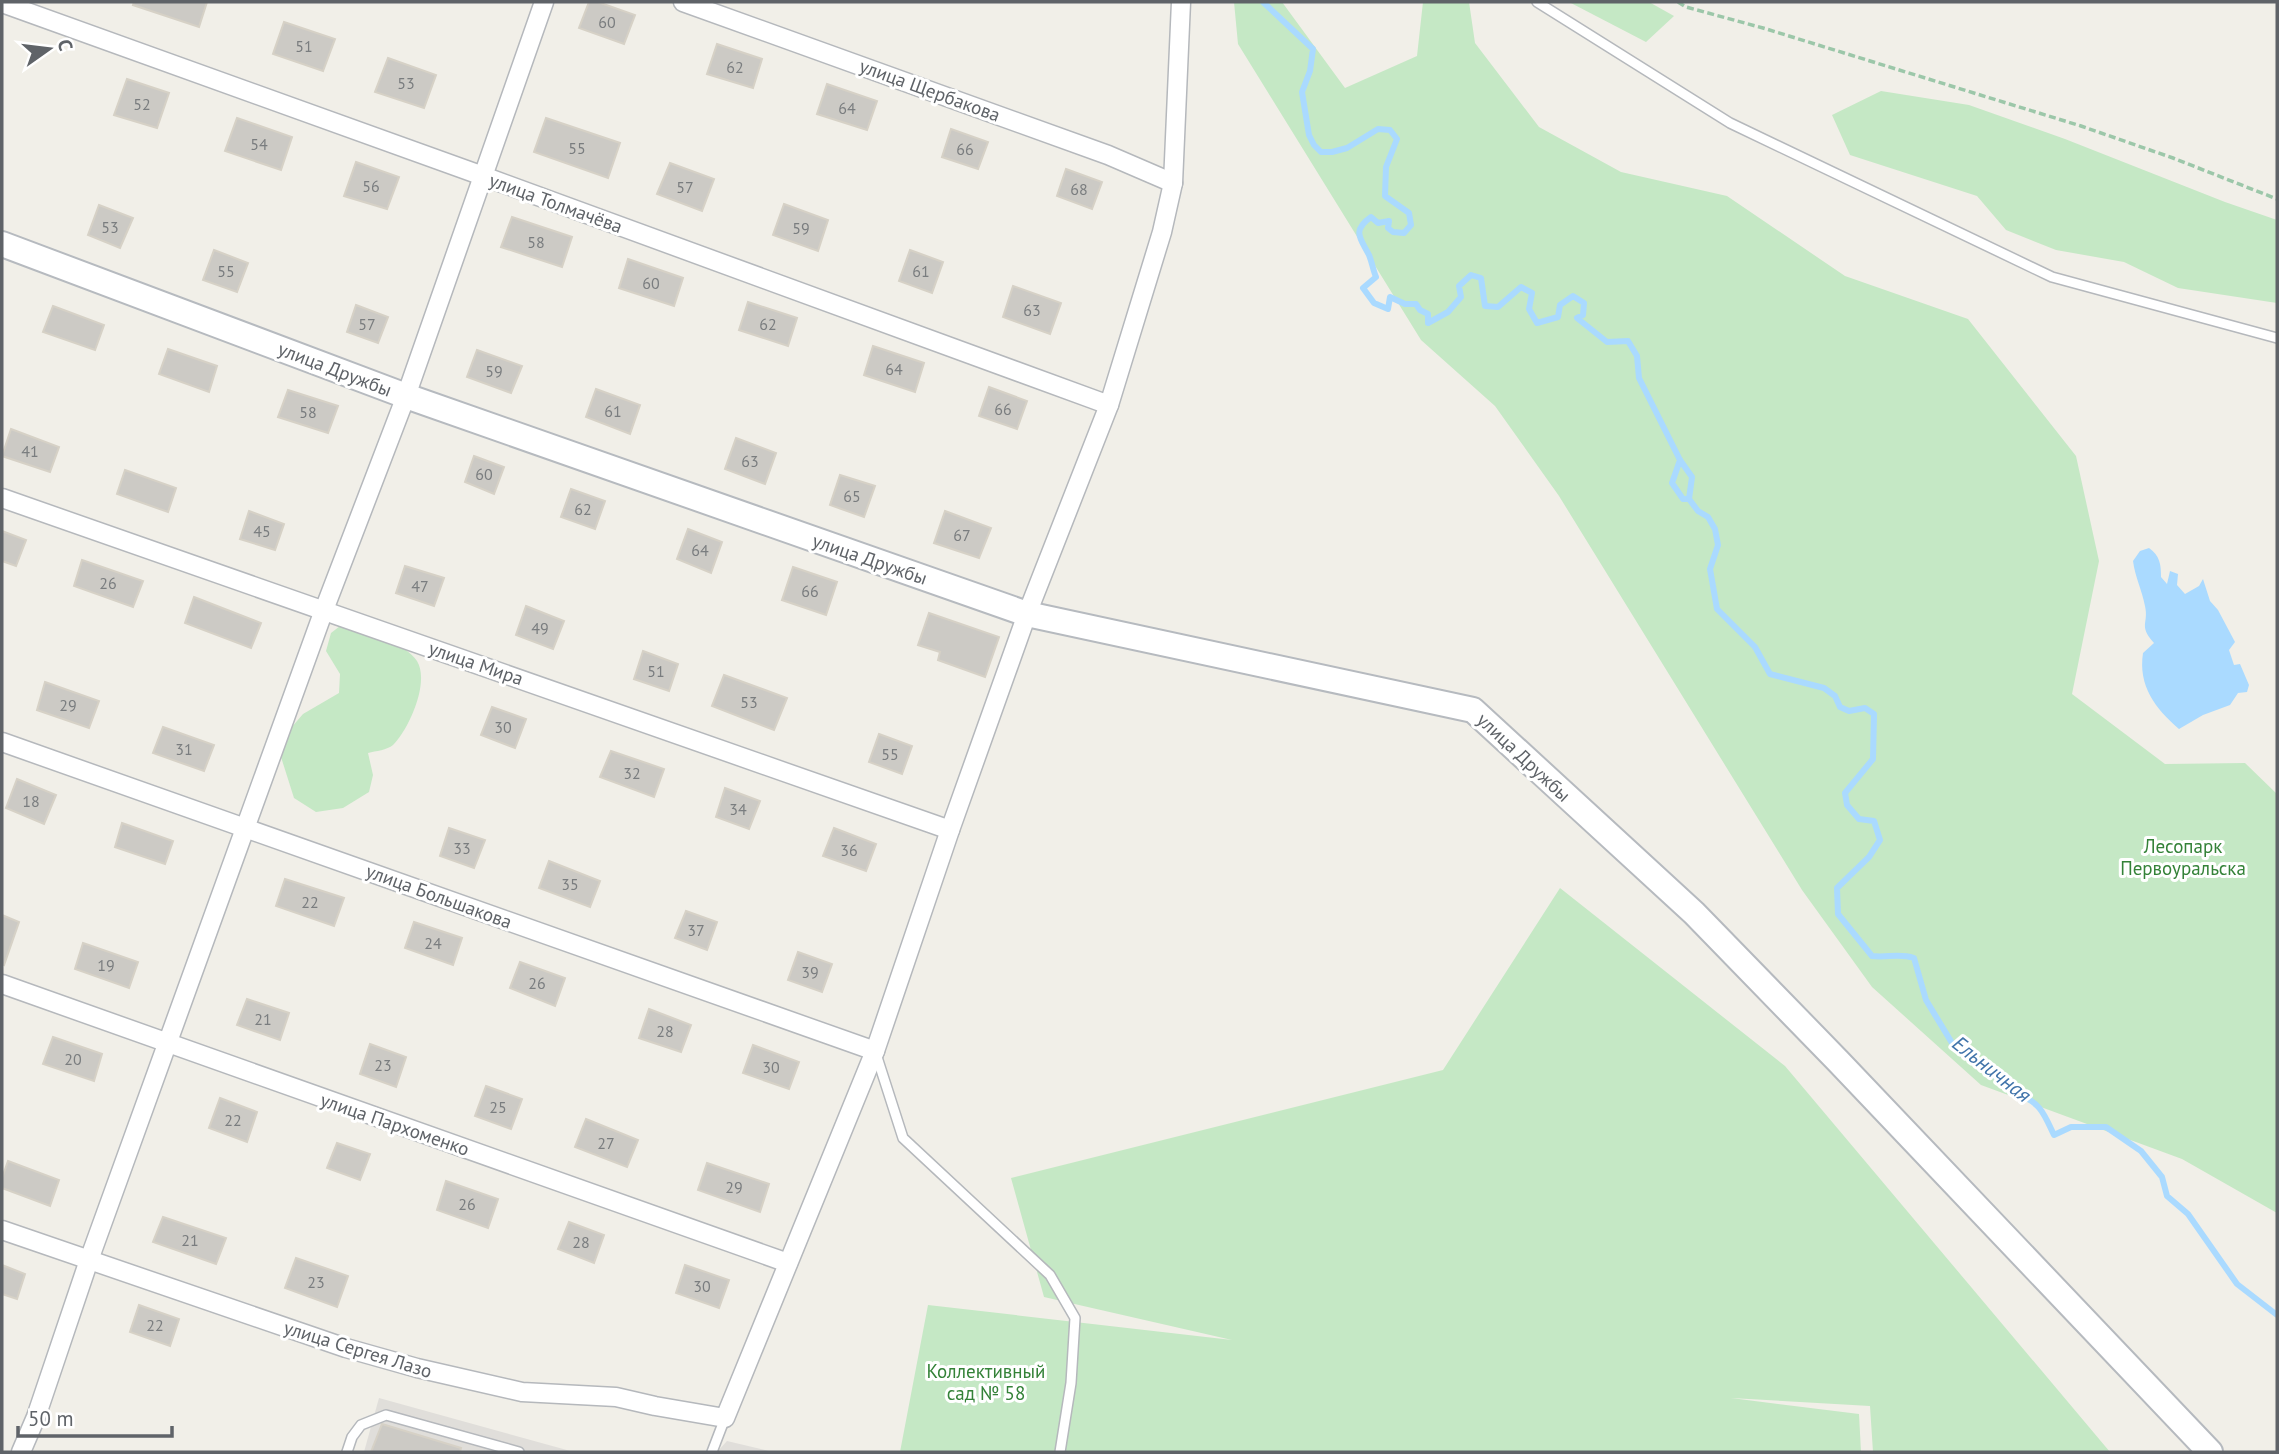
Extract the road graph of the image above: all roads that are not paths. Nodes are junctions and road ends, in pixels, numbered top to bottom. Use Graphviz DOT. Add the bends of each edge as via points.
graph roads {
  1 [pos="544,2"];
  2 [pos="683,2"];
  3 [pos="1181,2"];
  4 [pos="1537,2"];
  5 [pos="2,3"];
  6 [pos="483,176"];
  7 [pos="1173,183"];
  8 [pos="2,244"];
  9 [pos="2277,338"];
  10 [pos="405,396"];
  11 [pos="1110,405"];
  12 [pos="2,498"];
  13 [pos="324,610"];
  14 [pos="1027,614"];
  15 [pos="2,742"];
  16 [pos="246,828"];
  17 [pos="950,830"];
  18 [pos="2,984"];
  19 [pos="168,1044"];
  20 [pos="875,1051"];
  21 [pos="2,1230"];
  22 [pos="89,1261"];
  23 [pos="788,1263"];
  24 [pos="725,1418"];
  25 [pos="21,1452"];
  26 [pos="347,1452"];
  27 [pos="519,1452"];
  28 [pos="712,1452"];
  29 [pos="1060,1452"];
  30 [pos="2210,1452"];
  1 -- 6 [label="street"];
  2 -- 7 [label="street, улица Щербакова" via="1108,155"];
  3 -- 7 [label="street"];
  4 -- 9 [label="lane" via="1730,123 2052,277"];
  5 -- 6 [label="street, улица Толмачёва"];
  6 -- 10 [label="street"];
  6 -- 11 [label="street, улица Толмачёва"];
  7 -- 11 [label="street"];
  8 -- 10 [label="street, улица Дружбы"];
  10 -- 13 [label="street"];
  10 -- 14 [label="street, улица Дружбы"];
  11 -- 14 [label="street"];
  12 -- 13 [label="street, улица Мира"];
  13 -- 16 [label="street"];
  13 -- 17 [label="street, улица Мира"];
  14 -- 17 [label="street"];
  14 -- 30 [label="street, улица Дружбы" via="1473,710 1694,913"];
  15 -- 16 [label="street, улица Большакова"];
  16 -- 19 [label="street"];
  16 -- 20 [label="street, улица Большакова"];
  17 -- 20 [label="street"];
  18 -- 19 [label="street, улица Пархоменко"];
  19 -- 22 [label="street"];
  19 -- 23 [label="street, улица Пархоменко"];
  20 -- 23 [label="street"];
  20 -- 29 [label="lane" via="903,1138 1050,1275 1075,1318"];
  21 -- 22 [label="street, улица Сергея Лазо"];
  22 -- 24 [label="street, улица Сергея Лазо" via="346,1348 472,1382 522,1392 616,1396"];
  22 -- 25 [label="street"];
  23 -- 24 [label="street"];
  24 -- 28 [label="lane"];
  26 -- 27 [label="lane" via="361,1425 386,1415"];
}
